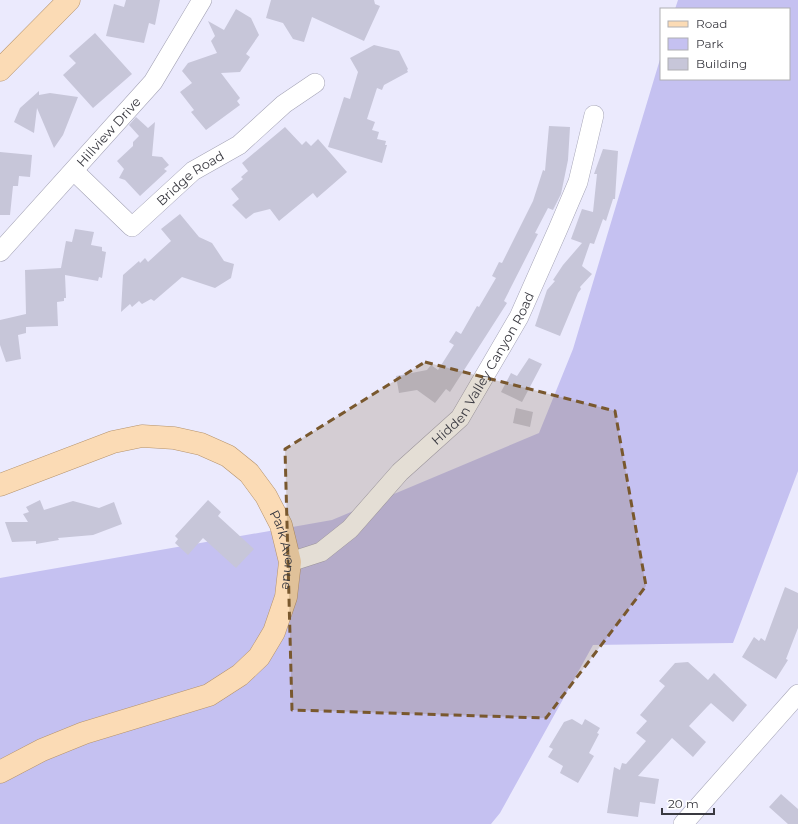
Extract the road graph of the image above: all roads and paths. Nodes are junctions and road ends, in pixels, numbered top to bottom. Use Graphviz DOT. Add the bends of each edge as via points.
graph roads {
  1 [pos="69,0"];
  2 [pos="202,0"];
  3 [pos="0,70"];
  4 [pos="315,83"];
  5 [pos="594,115"];
  6 [pos="74,171"];
  7 [pos="0,252"];
  8 [pos="0,484"];
  9 [pos="290,562"];
  10 [pos="798,694"];
  11 [pos="0,772"];
  12 [pos="683,824"];
  1 -- 3 [label="main road"];
  2 -- 6 [label="street, Hillview Drive" via="153,82"];
  4 -- 6 [label="street, Bridge Road" via="284,104 239,145 193,171 132,226"];
  5 -- 9 [label="street, Hidden Valley Canyon Road" via="578,182 558,229 518,317 460,418 400,472 350,529 321,552"];
  6 -- 7 [label="street, Hillview Drive"];
  8 -- 9 [label="main road, Park Avenue" via="113,442 135,437 174,438 201,444 228,456 249,473 266,496 281,525"];
  9 -- 11 [label="main road, Park Avenue" via="286,597 274,632 259,657 240,676 209,695 84,733 42,750"];
  10 -- 12 [label="street"];
}
